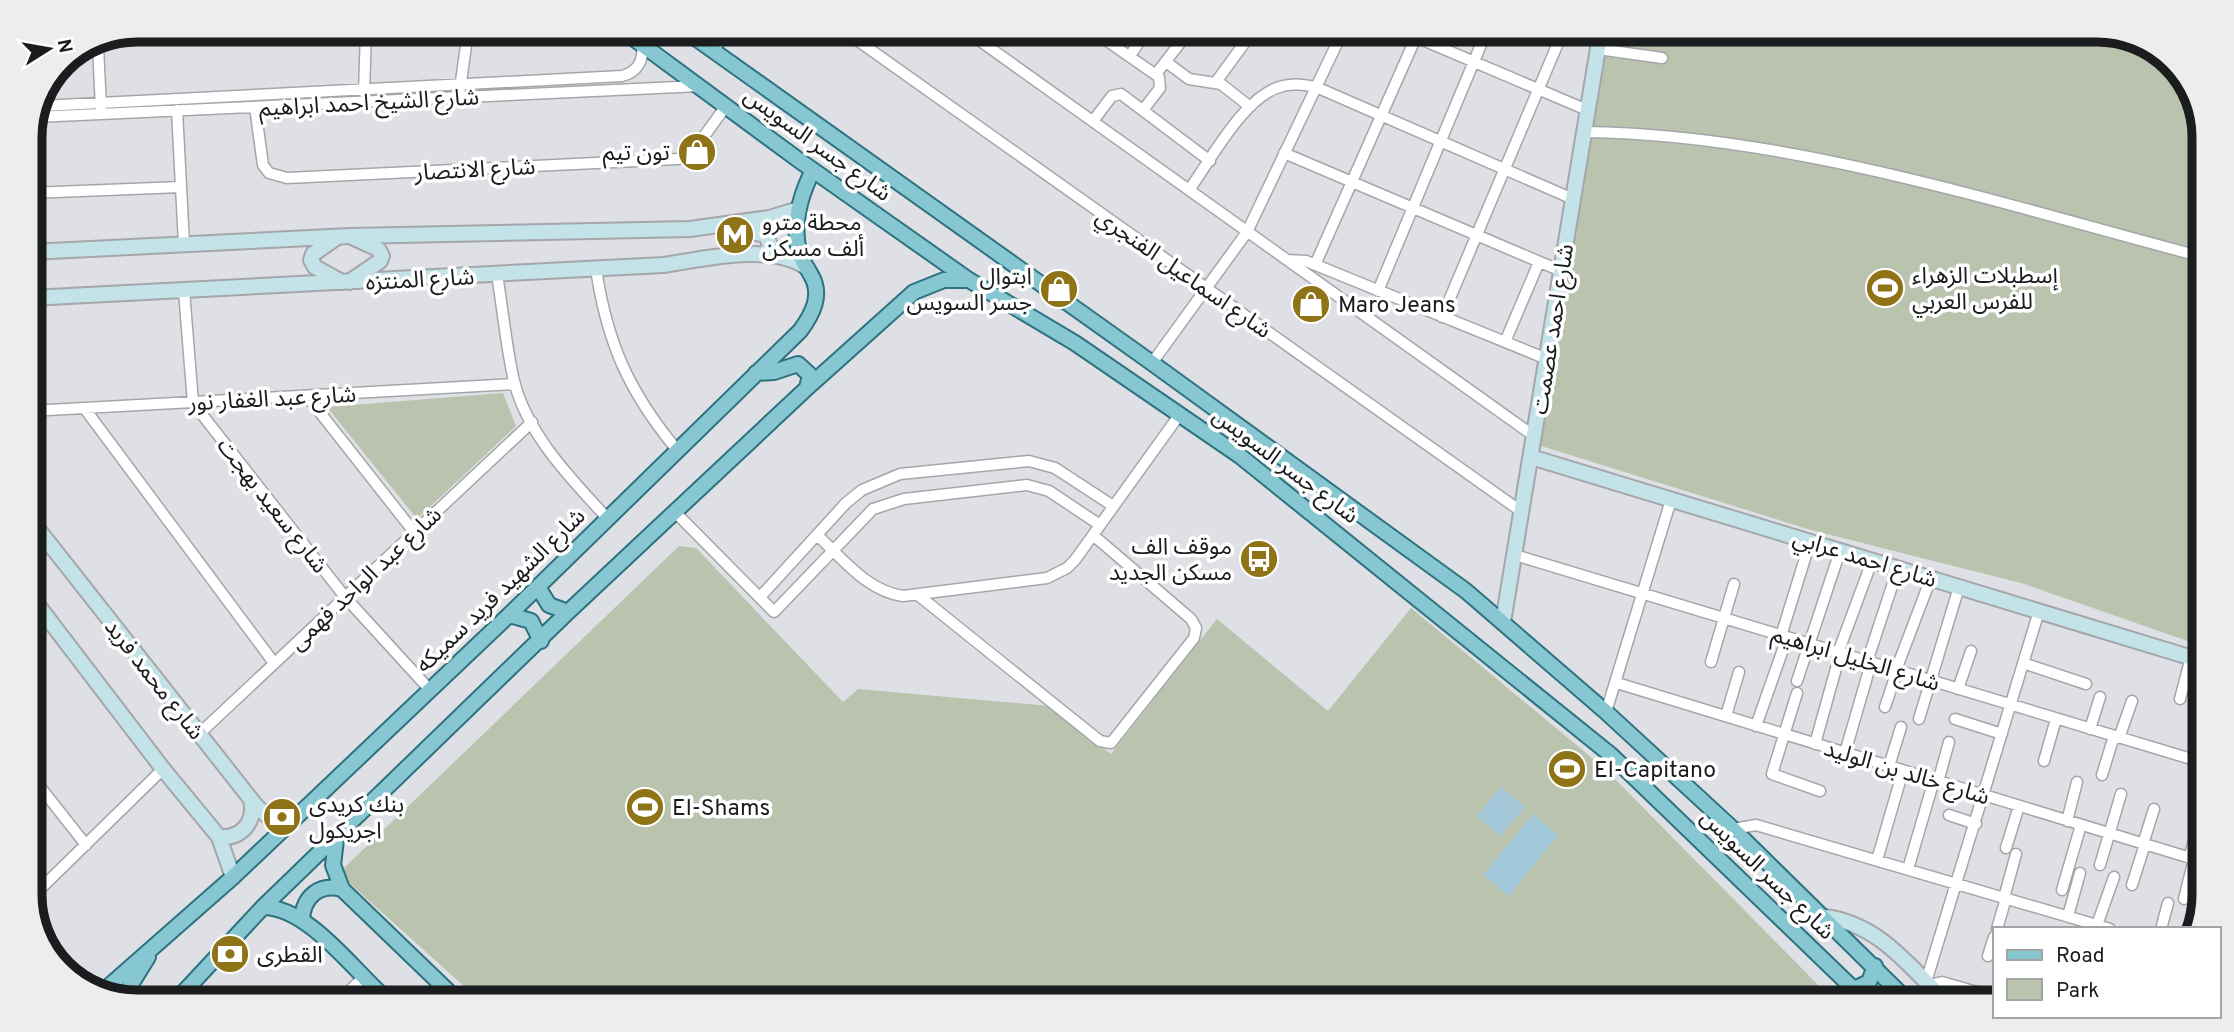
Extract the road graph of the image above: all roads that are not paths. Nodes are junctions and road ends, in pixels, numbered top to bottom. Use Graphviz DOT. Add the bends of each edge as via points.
graph roads {
  1 [pos="366,42"];
  2 [pos="466,42"];
  3 [pos="639,42"];
  4 [pos="701,42"];
  5 [pos="719,42"];
  6 [pos="860,42"];
  7 [pos="982,42"];
  8 [pos="1109,42"];
  9 [pos="1139,42"];
  10 [pos="1181,42"];
  11 [pos="1245,42"];
  12 [pos="1338,42"];
  13 [pos="1412,42"];
  14 [pos="1429,42"];
  15 [pos="1482,42"];
  16 [pos="1559,42"];
  17 [pos="1599,42"];
  18 [pos="642,44"];
  19 [pos="98,50"];
  20 [pos="713,51"];
  21 [pos="1130,56"];
  22 [pos="1662,58"];
  23 [pos="1166,62"];
  24 [pos="1474,62"];
  25 [pos="1156,74"];
  26 [pos="627,75"];
  27 [pos="1216,82"];
  28 [pos="460,86"];
  29 [pos="701,86"];
  30 [pos="1316,88"];
  31 [pos="635,89"];
  32 [pos="1538,90"];
  33 [pos="364,92"];
  34 [pos="460,98"];
  35 [pos="47,106"];
  36 [pos="726,106"];
  37 [pos="1249,106"];
  38 [pos="255,107"];
  39 [pos="101,108"];
  40 [pos="177,110"];
  41 [pos="1143,110"];
  42 [pos="1587,110"];
  43 [pos="45,116"];
  44 [pos="1381,116"];
  45 [pos="1093,121"];
  46 [pos="1584,132"];
  47 [pos="1441,142"];
  48 [pos="1284,153"];
  49 [pos="1210,160"];
  50 [pos="813,170"];
  51 [pos="1505,170"];
  52 [pos="1352,183"];
  53 [pos="181,187"];
  54 [pos="1189,190"];
  55 [pos="42,193"];
  56 [pos="1573,199"];
  57 [pos="799,209"];
  58 [pos="1413,209"];
  59 [pos="719,225"];
  60 [pos="1247,232"];
  61 [pos="1476,236"];
  62 [pos="343,237"];
  63 [pos="184,244"];
  64 [pos="42,251"];
  65 [pos="766,254"];
  66 [pos="2192,254"];
  67 [pos="1286,260"];
  68 [pos="1539,262"];
  69 [pos="1315,265"];
  70 [pos="807,268"];
  71 [pos="596,269"];
  72 [pos="1561,271"];
  73 [pos="497,275"];
  74 [pos="969,280"];
  75 [pos="346,283"];
  76 [pos="1205,288"];
  77 [pos="184,291"];
  78 [pos="1378,291"];
  79 [pos="42,297"];
  80 [pos="1442,317"];
  81 [pos="1505,342"];
  82 [pos="1547,359"];
  83 [pos="1153,363"];
  84 [pos="756,373"];
  85 [pos="515,384"];
  86 [pos="807,388"];
  87 [pos="307,396"];
  88 [pos="193,403"];
  89 [pos="85,410"];
  90 [pos="42,411"];
  91 [pos="1180,414"];
  92 [pos="532,422"];
  93 [pos="1534,436"];
  94 [pos="677,450"];
  95 [pos="1531,457"];
  96 [pos="1671,500"];
  97 [pos="1113,506"];
  98 [pos="674,511"];
  99 [pos="1522,512"];
  100 [pos="607,518"];
  101 [pos="1100,525"];
  102 [pos="414,532"];
  103 [pos="42,534"];
  104 [pos="817,535"];
  105 [pos="1093,535"];
  106 [pos="1810,542"];
  107 [pos="833,550"];
  108 [pos="1840,551"];
  109 [pos="1515,555"];
  110 [pos="1872,561"];
  111 [pos="1898,568"];
  112 [pos="1931,578"];
  113 [pos="1734,584"];
  114 [pos="538,587"];
  115 [pos="1959,587"];
  116 [pos="1643,594"];
  117 [pos="918,595"];
  118 [pos="345,597"];
  119 [pos="760,597"];
  120 [pos="42,611"];
  121 [pos="2039,611"];
  122 [pos="568,612"];
  123 [pos="509,615"];
  124 [pos="1724,618"];
  125 [pos="1503,622"];
  126 [pos="1784,637"];
  127 [pos="541,641"];
  128 [pos="1809,644"];
  129 [pos="1971,650"];
  130 [pos="1839,653"];
  131 [pos="2192,657"];
  132 [pos="1711,662"];
  133 [pos="1869,662"];
  134 [pos="274,663"];
  135 [pos="2023,663"];
  136 [pos="2192,666"];
  137 [pos="1896,671"];
  138 [pos="1739,672"];
  139 [pos="1797,681"];
  140 [pos="1930,681"];
  141 [pos="1617,683"];
  142 [pos="2086,684"];
  143 [pos="1958,689"];
  144 [pos="430,690"];
  145 [pos="1797,692"];
  146 [pos="2100,697"];
  147 [pos="2180,699"];
  148 [pos="2132,701"];
  149 [pos="2010,705"];
  150 [pos="1885,707"];
  151 [pos="1606,712"];
  152 [pos="1726,716"];
  153 [pos="1919,719"];
  154 [pos="1955,719"];
  155 [pos="2056,719"];
  156 [pos="1756,726"];
  157 [pos="1901,727"];
  158 [pos="2090,729"];
  159 [pos="1784,734"];
  160 [pos="2002,734"];
  161 [pos="198,735"];
  162 [pos="2116,737"];
  163 [pos="1949,742"];
  164 [pos="1815,744"];
  165 [pos="1845,753"];
  166 [pos="2192,759"];
  167 [pos="2044,761"];
  168 [pos="1889,766"];
  169 [pos="163,769"];
  170 [pos="1903,771"];
  171 [pos="2102,775"];
  172 [pos="1936,781"];
  173 [pos="2077,782"];
  174 [pos="42,789"];
  175 [pos="1820,791"];
  176 [pos="2121,794"];
  177 [pos="1985,796"];
  178 [pos="251,800"];
  179 [pos="2020,806"];
  180 [pos="2154,809"];
  181 [pos="1949,815"];
  182 [pos="292,821"];
  183 [pos="2067,821"];
  184 [pos="1976,824"];
  185 [pos="2081,825"];
  186 [pos="1733,829"];
  187 [pos="2109,833"];
  188 [pos="219,837"];
  189 [pos="336,840"];
  190 [pos="2144,844"];
  191 [pos="86,845"];
  192 [pos="2006,848"];
  193 [pos="2017,853"];
  194 [pos="2192,859"];
  195 [pos="1877,860"];
  196 [pos="2192,863"];
  197 [pos="2100,865"];
  198 [pos="1908,869"];
  199 [pos="2080,873"];
  200 [pos="233,877"];
  201 [pos="2115,877"];
  202 [pos="1957,884"];
  203 [pos="2132,885"];
  204 [pos="42,887"];
  205 [pos="342,889"];
  206 [pos="2062,890"];
  207 [pos="2005,898"];
  208 [pos="2184,899"];
  209 [pos="2168,903"];
  210 [pos="263,908"];
  211 [pos="2068,916"];
  212 [pos="1825,917"];
  213 [pos="302,920"];
  214 [pos="2094,926"];
  215 [pos="1998,927"];
  216 [pos="2162,927"];
  217 [pos="1993,940"];
  218 [pos="154,947"];
  219 [pos="1988,956"];
  220 [pos="1875,966"];
  221 [pos="363,978"];
  222 [pos="1927,984"];
  223 [pos="110,986"];
  224 [pos="128,989"];
  225 [pos="186,989"];
  226 [pos="1854,989"];
  227 [pos="350,990"];
  228 [pos="376,990"];
  229 [pos="447,990"];
  230 [pos="1897,990"];
  231 [pos="1933,990"];
  232 [pos="1968,990"];
  1 -- 33 [label="street"];
  2 -- 28 [label="street"];
  3 -- 18 [label="main road, شارع جسر السويس"];
  4 -- 20 [label="main road, شارع جسر السويس"];
  5 -- 20 [label="street"];
  6 -- 76 [label="street, شارع اسماعيل الفنجري"];
  7 -- 45 [label="street"];
  8 -- 21 [label="street"];
  9 -- 21 [label="street"];
  10 -- 23 [label="street"];
  11 -- 27 [label="street"];
  12 -- 30 [label="street"];
  13 -- 44 [label="street"];
  14 -- 24 [label="street"];
  15 -- 24 [label="street"];
  16 -- 32 [label="street"];
  17 -- 22 [label="street"];
  17 -- 42 [label="street, شارع احمد عصمت"];
  18 -- 26 [label="street" via="640,64"];
  18 -- 29 [label="main road, شارع جسر السويس"];
  19 -- 39 [label="street"];
  20 -- 83 [label="main road, شارع جسر السويس"];
  21 -- 25 [label="street"];
  23 -- 25 [label="street"];
  23 -- 27 [label="street" via="1189,79"];
  24 -- 32 [label="street"];
  24 -- 47 [label="street"];
  25 -- 41 [label="street" via="1160,88"];
  26 -- 28 [label="street, شارع الشيخ احمد ابراهيم"];
  26 -- 31 [label="street"];
  27 -- 37 [label="street"];
  28 -- 33 [label="street, شارع الشيخ احمد ابراهيم"];
  28 -- 34 [label="street"];
  29 -- 31 [label="street, شارع الشيخ احمد ابراهيم"];
  29 -- 36 [label="main road, شارع جسر السويس"];
  30 -- 37 [label="street" via="1283,86"];
  30 -- 44 [label="street"];
  30 -- 48 [label="street"];
  31 -- 34 [label="street, شارع الشيخ احمد ابراهيم"];
  32 -- 42 [label="street"];
  32 -- 51 [label="street"];
  33 -- 39 [label="street, شارع الشيخ احمد ابراهيم"];
  34 -- 38 [label="street, شارع الشيخ احمد ابراهيم"];
  35 -- 39 [label="street, شارع الشيخ احمد ابراهيم"];
  36 -- 38 [label="street, شارع الانتصار" via="697,146 678,159 287,178 269,173 263,165"];
  36 -- 50 [label="main road, شارع جسر السويس"];
  37 -- 49 [label="street"];
  38 -- 40 [label="street, شارع الشيخ احمد ابراهيم"];
  39 -- 40 [label="street, شارع الشيخ احمد ابراهيم"];
  39 -- 43 [label="street, شارع الشيخ احمد ابراهيم"];
  40 -- 53 [label="street"];
  41 -- 45 [label="street" via="1116,93"];
  41 -- 49 [label="street"];
  42 -- 46 [label="street, شارع احمد عصمت"];
  44 -- 47 [label="street"];
  44 -- 52 [label="street"];
  45 -- 54 [label="street"];
  46 -- 56 [label="street, شارع احمد عصمت"];
  46 -- 66 [label="street" via="1660,136 1874,169"];
  47 -- 51 [label="street"];
  47 -- 58 [label="street"];
  48 -- 52 [label="street"];
  48 -- 60 [label="street"];
  49 -- 54 [label="street"];
  50 -- 57 [label="main road, شارع الشهيد فريد سميكه"];
  50 -- 74 [label="main road, شارع جسر السويس"];
  51 -- 56 [label="street"];
  51 -- 61 [label="street"];
  52 -- 58 [label="street"];
  52 -- 69 [label="street"];
  53 -- 55 [label="street"];
  53 -- 63 [label="street"];
  54 -- 60 [label="street"];
  56 -- 72 [label="street, شارع احمد عصمت"];
  57 -- 59 [label="street, شارع المنتزه"];
  57 -- 70 [label="main road, شارع الشهيد فريد سميكه" via="798,250"];
  58 -- 61 [label="street"];
  58 -- 78 [label="street"];
  59 -- 62 [label="street, شارع المنتزه"];
  59 -- 65 [label="street" via="766,235 770,244"];
  60 -- 67 [label="street"];
  60 -- 76 [label="street"];
  61 -- 68 [label="street"];
  61 -- 80 [label="street"];
  62 -- 63 [label="street, شارع المنتزه"];
  62 -- 75 [label="street" via="313,254 311,260"];
  62 -- 75 [label="street" via="378,249 382,256"];
  63 -- 64 [label="street, شارع المنتزه"];
  65 -- 70 [label="street, شارع المنتزه" via="787,257"];
  65 -- 71 [label="street, شارع المنتزه"];
  67 -- 69 [label="street"];
  67 -- 93 [label="street"];
  68 -- 72 [label="street"];
  68 -- 81 [label="street"];
  69 -- 78 [label="street"];
  70 -- 84 [label="main road, شارع الشهيد فريد سميكه" via="816,288 814,308 793,338"];
  71 -- 73 [label="street, شارع المنتزه"];
  71 -- 94 [label="street" via="602,308 623,371 649,416"];
  72 -- 82 [label="street, شارع احمد عصمت"];
  73 -- 75 [label="street, شارع المنتزه"];
  73 -- 85 [label="street"];
  74 -- 86 [label="main road" via="944,280 915,292"];
  74 -- 91 [label="main road, شارع جسر السويس" via="1075,343"];
  75 -- 77 [label="street, شارع المنتزه"];
  76 -- 83 [label="street"];
  76 -- 99 [label="street, شارع اسماعيل الفنجري"];
  77 -- 79 [label="street, شارع المنتزه"];
  77 -- 88 [label="street"];
  78 -- 80 [label="street"];
  80 -- 81 [label="street"];
  81 -- 82 [label="street"];
  82 -- 93 [label="street, شارع احمد عصمت"];
  83 -- 125 [label="main road, شارع جسر السويس" via="1438,569"];
  84 -- 86 [label="main road" via="798,364 810,375"];
  84 -- 94 [label="main road, شارع الشهيد فريد سميكه"];
  85 -- 87 [label="street, شارع عبد الغفار نور"];
  85 -- 92 [label="street"];
  86 -- 98 [label="main road"];
  87 -- 88 [label="street, شارع عبد الغفار نور"];
  87 -- 102 [label="street"];
  88 -- 89 [label="street, شارع عبد الغفار نور"];
  88 -- 118 [label="street, شارع سعيد بهجت"];
  89 -- 90 [label="street, شارع عبد الغفار نور"];
  89 -- 134 [label="street"];
  91 -- 97 [label="street"];
  91 -- 226 [label="main road, شارع جسر السويس" via="1373,560 1611,755"];
  92 -- 100 [label="street" via="564,471"];
  92 -- 102 [label="street, شارع عبد الواحد فهمى"];
  93 -- 95 [label="street, شارع احمد عصمت"];
  94 -- 100 [label="main road, شارع الشهيد فريد سميكه"];
  95 -- 96 [label="street, شارع احمد عرابي"];
  95 -- 99 [label="street, شارع احمد عصمت"];
  96 -- 106 [label="street, شارع احمد عرابي"];
  96 -- 116 [label="street"];
  97 -- 101 [label="street"];
  97 -- 104 [label="street" via="1055,468 1015,462 900,474 880,481 846,503"];
  98 -- 119 [label="street"];
  98 -- 122 [label="main road"];
  99 -- 109 [label="street, شارع احمد عصمت"];
  100 -- 114 [label="main road, شارع الشهيد فريد سميكه"];
  101 -- 105 [label="street"];
  101 -- 107 [label="street" via="1049,491 1016,485 888,502 873,509"];
  102 -- 118 [label="street, شارع عبد الواحد فهمى"];
  103 -- 161 [label="street, شارع محمد فريد"];
  104 -- 107 [label="street"];
  104 -- 119 [label="street"];
  105 -- 117 [label="street" via="1067,568 1047,578"];
  105 -- 117 [label="street" via="1196,628 1194,638 1111,743 1100,741"];
  106 -- 108 [label="street, شارع احمد عرابي"];
  106 -- 126 [label="street"];
  107 -- 117 [label="street" via="873,587 903,596"];
  107 -- 119 [label="street" via="774,612"];
  108 -- 110 [label="street, شارع احمد عرابي"];
  108 -- 128 [label="street"];
  109 -- 116 [label="street, شارع الخليل ابراهيم"];
  109 -- 125 [label="street, شارع احمد عصمت"];
  110 -- 111 [label="street, شارع احمد عرابي"];
  110 -- 130 [label="street"];
  111 -- 112 [label="street, شارع احمد عرابي"];
  111 -- 133 [label="street"];
  112 -- 115 [label="street, شارع احمد عرابي"];
  112 -- 137 [label="street"];
  113 -- 124 [label="street"];
  114 -- 122 [label="main road" via="549,605"];
  114 -- 123 [label="main road, شارع الشهيد فريد سميكه"];
  115 -- 121 [label="street, شارع احمد عرابي"];
  115 -- 140 [label="street"];
  116 -- 124 [label="street, شارع الخليل ابراهيم"];
  116 -- 141 [label="street"];
  118 -- 134 [label="street, شارع عبد الواحد فهمى"];
  118 -- 144 [label="street, شارع سعيد بهجت"];
  120 -- 169 [label="street, شارع محمد فريد"];
  121 -- 131 [label="street, شارع احمد عرابي"];
  121 -- 135 [label="street"];
  122 -- 127 [label="main road"];
  123 -- 127 [label="main road" via="531,621"];
  123 -- 144 [label="main road, شارع الشهيد فريد سميكه"];
  124 -- 126 [label="street, شارع الخليل ابراهيم"];
  124 -- 132 [label="street"];
  125 -- 151 [label="main road, شارع جسر السويس"];
  126 -- 128 [label="street, شارع الخليل ابراهيم"];
  126 -- 156 [label="street"];
  127 -- 189 [label="main road"];
  128 -- 130 [label="street, شارع الخليل ابراهيم"];
  128 -- 139 [label="street"];
  129 -- 143 [label="street"];
  130 -- 133 [label="street, شارع الخليل ابراهيم"];
  130 -- 164 [label="street"];
  133 -- 137 [label="street, شارع الخليل ابراهيم"];
  133 -- 165 [label="street"];
  134 -- 161 [label="street, شارع عبد الواحد فهمى"];
  135 -- 142 [label="street"];
  135 -- 149 [label="street"];
  136 -- 147 [label="street"];
  137 -- 140 [label="street, شارع الخليل ابراهيم"];
  137 -- 150 [label="street"];
  138 -- 152 [label="street"];
  140 -- 143 [label="street, شارع الخليل ابراهيم"];
  140 -- 153 [label="street"];
  141 -- 151 [label="street"];
  141 -- 152 [label="street, شارع خالد بن الوليد"];
  143 -- 149 [label="street, شارع الخليل ابراهيم"];
  144 -- 182 [label="main road, شارع الشهيد فريد سميكه"];
  145 -- 159 [label="street"];
  146 -- 158 [label="street"];
  148 -- 162 [label="street"];
  149 -- 155 [label="street, شارع الخليل ابراهيم"];
  149 -- 160 [label="street"];
  151 -- 186 [label="main road, شارع جسر السويس"];
  152 -- 156 [label="street, شارع خالد بن الوليد"];
  154 -- 160 [label="street"];
  155 -- 158 [label="street, شارع الخليل ابراهيم"];
  155 -- 167 [label="street"];
  156 -- 159 [label="street, شارع خالد بن الوليد"];
  157 -- 168 [label="street"];
  158 -- 162 [label="street, شارع الخليل ابراهيم"];
  159 -- 164 [label="street, شارع خالد بن الوليد"];
  159 -- 175 [label="street" via="1773,776"];
  160 -- 177 [label="street"];
  161 -- 178 [label="street, شارع محمد فريد"];
  162 -- 166 [label="street, شارع الخليل ابراهيم"];
  162 -- 171 [label="street"];
  163 -- 172 [label="street"];
  164 -- 165 [label="street, شارع خالد بن الوليد"];
  165 -- 168 [label="street, شارع خالد بن الوليد"];
  168 -- 170 [label="street, شارع خالد بن الوليد"];
  169 -- 188 [label="street, شارع محمد فريد"];
  169 -- 191 [label="street"];
  170 -- 172 [label="street, شارع خالد بن الوليد"];
  170 -- 195 [label="street"];
  172 -- 177 [label="street, شارع خالد بن الوليد"];
  172 -- 198 [label="street"];
  173 -- 183 [label="street"];
  174 -- 191 [label="street"];
  176 -- 187 [label="street"];
  177 -- 179 [label="street, شارع خالد بن الوليد"];
  177 -- 184 [label="street"];
  178 -- 182 [label="street, شارع محمد فريد" via="269,817"];
  178 -- 188 [label="street" via="253,810 247,825 235,835"];
  179 -- 183 [label="street, شارع خالد بن الوليد"];
  179 -- 192 [label="street"];
  180 -- 190 [label="street"];
  181 -- 184 [label="street"];
  182 -- 200 [label="main road, شارع الشهيد فريد سميكه"];
  183 -- 185 [label="street, شارع خالد بن الوليد"];
  184 -- 202 [label="street"];
  185 -- 187 [label="street, شارع خالد بن الوليد"];
  185 -- 206 [label="street"];
  186 -- 195 [label="street" via="1756,825"];
  186 -- 212 [label="main road, شارع جسر السويس"];
  187 -- 190 [label="street, شارع خالد بن الوليد"];
  187 -- 197 [label="street"];
  188 -- 200 [label="street, شارع محمد فريد"];
  189 -- 205 [label="main road" via="333,865"];
  189 -- 210 [label="main road"];
  190 -- 194 [label="street, شارع خالد بن الوليد"];
  190 -- 203 [label="street"];
  191 -- 204 [label="street"];
  193 -- 207 [label="street"];
  195 -- 198 [label="street"];
  196 -- 208 [label="street"];
  198 -- 202 [label="street"];
  199 -- 211 [label="street"];
  200 -- 218 [label="main road, شارع الشهيد فريد سميكه"];
  201 -- 214 [label="street"];
  202 -- 207 [label="street"];
  202 -- 222 [label="street"];
  205 -- 213 [label="main road" via="330,887 313,893"];
  205 -- 229 [label="main road"];
  207 -- 211 [label="street"];
  207 -- 215 [label="street"];
  209 -- 216 [label="street"];
  210 -- 213 [label="main road" via="284,910"];
  210 -- 225 [label="main road"];
  211 -- 214 [label="street"];
  212 -- 220 [label="main road, شارع جسر السويس"];
  212 -- 222 [label="street" via="1846,920 1872,932"];
  213 -- 221 [label="main road"];
  217 -- 219 [label="street"];
  218 -- 223 [label="main road, شارع الشهيد فريد سميكه"];
  218 -- 224 [label="main road"];
  220 -- 226 [label="main road" via="1869,982"];
  220 -- 230 [label="main road, شارع جسر السويس"];
  221 -- 227 [label="street"];
  221 -- 228 [label="main road"];
  222 -- 231 [label="street"];
  222 -- 232 [label="street" via="1942,982"];
}
